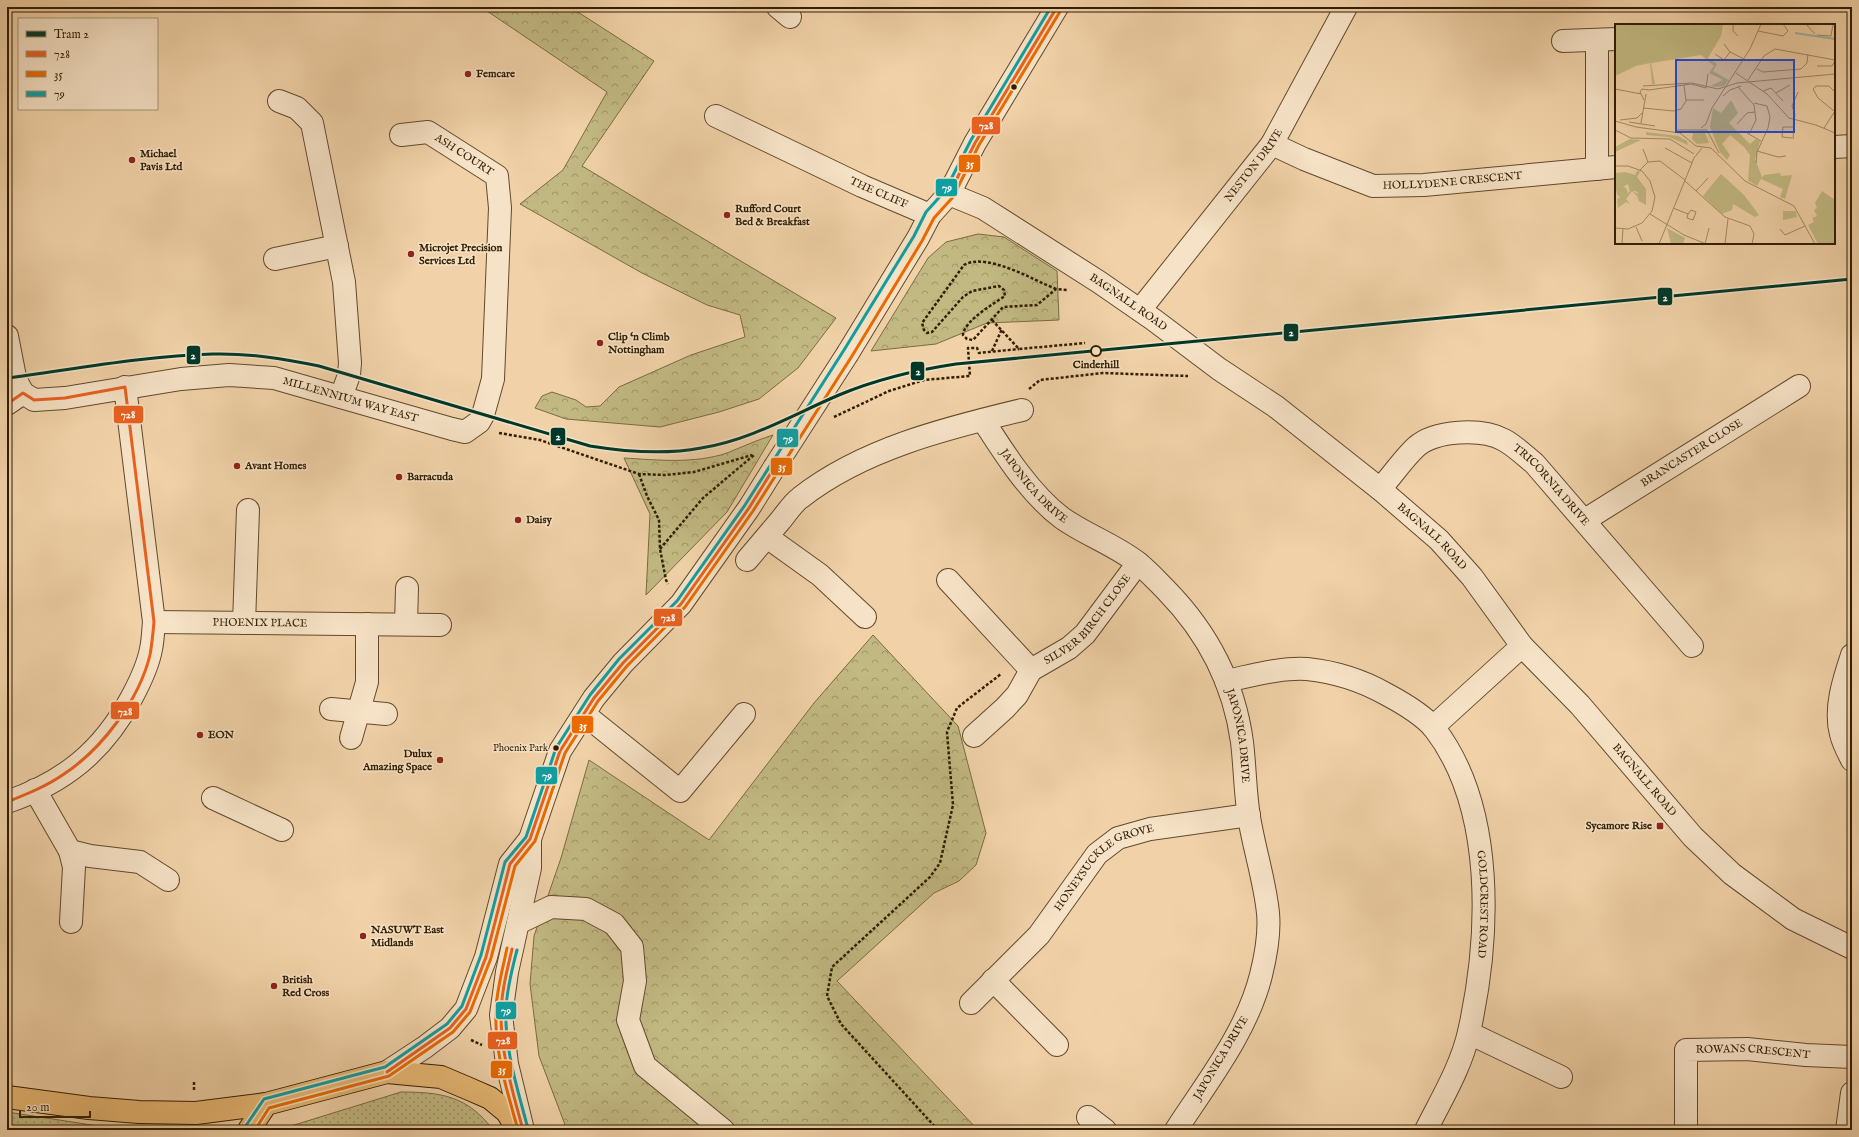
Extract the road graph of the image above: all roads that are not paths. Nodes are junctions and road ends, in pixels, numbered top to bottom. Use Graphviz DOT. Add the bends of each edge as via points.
graph roads {
  1 [pos="1057,7"];
  2 [pos="1346,7"];
  3 [pos="1607,39"];
  4 [pos="1563,41"];
  5 [pos="279,101"];
  6 [pos="716,116"];
  7 [pos="401,135"];
  8 [pos="1272,144"];
  9 [pos="1852,146"];
  10 [pos="1835,147"];
  11 [pos="1606,168"];
  12 [pos="949,194"];
  13 [pos="930,215"];
  14 [pos="337,246"];
  15 [pos="275,259"];
  16 [pos="1147,315"];
  17 [pos="7,336"];
  18 [pos="1799,386"];
  19 [pos="125,387"];
  20 [pos="341,397"];
  21 [pos="15,398"];
  22 [pos="1022,410"];
  23 [pos="983,420"];
  24 [pos="465,432"];
  25 [pos="1380,489"];
  26 [pos="248,510"];
  27 [pos="1585,520"];
  28 [pos="767,537"];
  29 [pos="747,560"];
  30 [pos="1138,563"];
  31 [pos="948,580"];
  32 [pos="407,588"];
  33 [pos="865,617"];
  34 [pos="154,622"];
  35 [pos="244,623"];
  36 [pos="367,624"];
  37 [pos="406,624"];
  38 [pos="440,625"];
  39 [pos="1522,646"];
  40 [pos="1692,646"];
  41 [pos="1852,655"];
  42 [pos="1028,676"];
  43 [pos="1226,681"];
  44 [pos="331,709"];
  45 [pos="357,711"];
  46 [pos="386,714"];
  47 [pos="584,714"];
  48 [pos="744,714"];
  49 [pos="1433,727"];
  50 [pos="974,736"];
  51 [pos="351,738"];
  52 [pos="1852,760"];
  53 [pos="35,790"];
  54 [pos="213,798"];
  55 [pos="7,802"];
  56 [pos="1249,816"];
  57 [pos="282,830"];
  58 [pos="530,839"];
  59 [pos="70,851"];
  60 [pos="168,880"];
  61 [pos="71,922"];
  62 [pos="518,923"];
  63 [pos="1852,948"];
  64 [pos="993,980"];
  65 [pos="970,1003"];
  66 [pos="1469,1033"];
  67 [pos="1057,1045"];
  68 [pos="1852,1057"];
  69 [pos="387,1072"];
  70 [pos="1561,1077"];
  71 [pos="1852,1093"];
  72 [pos="7,1097"];
  73 [pos="266,1104"];
  74 [pos="249,1130"];
  75 [pos="518,1130"];
  76 [pos="523,1130"];
  77 [pos="723,1130"];
  78 [pos="1176,1130"];
  79 [pos="1426,1130"];
  80 [pos="1686,1130"];
  81 [pos="1847,1130"];
  1 -- 12 [label="street" via="975,143"];
  2 -- 8 [label="street, NESTON DRIVE"];
  3 -- 4 [label="street"];
  3 -- 11 [label="street"];
  5 -- 14 [label="street" via="297,108 312,124"];
  6 -- 13 [label="street, THE CLIFF"];
  7 -- 24 [label="street, ASH COURT" via="428,132 497,176 500,208 493,379 483,415 479,422"];
  8 -- 11 [label="street, HOLLYDENE CRESCENT" via="1373,186 1424,185"];
  8 -- 16 [label="street, NESTON DRIVE"];
  9 -- 10 [label="street"];
  12 -- 13 [label="street"];
  12 -- 16 [label="street, BAGNALL ROAD" via="983,208"];
  13 -- 47 [label="street, bridge" via="848,353 749,508 681,604 623,664"];
  14 -- 15 [label="street"];
  14 -- 20 [label="street" via="344,282 350,351 349,375"];
  16 -- 25 [label="street, BAGNALL ROAD" via="1216,367 1275,406"];
  17 -- 21 [label="street" via="15,377"];
  18 -- 27 [label="street, BRANCASTER CLOSE"];
  19 -- 20 [label="street, MILLENNIUM WAY EAST" via="229,375 274,378"];
  19 -- 21 [label="street, MILLENNIUM WAY EAST" via="65,398"];
  19 -- 34 [label="street"];
  20 -- 24 [label="street, MILLENNIUM WAY EAST"];
  22 -- 23 [label="street"];
  23 -- 28 [label="street" via="895,446 858,462 799,499"];
  23 -- 30 [label="street, JAPONICA DRIVE" via="1005,455 1032,489 1062,517"];
  25 -- 27 [label="street, TRICORNIA DRIVE" via="1417,446 1433,437 1462,432 1478,433 1503,440 1534,463"];
  25 -- 39 [label="street, BAGNALL ROAD" via="1439,540 1472,577"];
  26 -- 35 [label="street"];
  27 -- 40 [label="street, TRICORNIA DRIVE"];
  28 -- 29 [label="street"];
  28 -- 33 [label="street" via="820,576"];
  30 -- 42 [label="street, SILVER BIRCH CLOSE" via="1085,634"];
  30 -- 43 [label="street, JAPONICA DRIVE" via="1195,622"];
  31 -- 42 [label="street, SILVER BIRCH CLOSE" via="1006,643"];
  32 -- 37 [label="street"];
  34 -- 35 [label="street, PHOENIX PLACE"];
  34 -- 53 [label="street" via="151,649 142,677 122,716 102,743 73,770"];
  35 -- 36 [label="street, PHOENIX PLACE"];
  36 -- 37 [label="street, PHOENIX PLACE"];
  36 -- 45 [label="street" via="367,682"];
  37 -- 38 [label="street, PHOENIX PLACE"];
  39 -- 49 [label="street"];
  39 -- 63 [label="street, BAGNALL ROAD" via="1580,705 1693,837 1732,874 1793,919"];
  41 -- 52 [label="street" via="1838,718 1841,735"];
  42 -- 50 [label="street" via="1005,708"];
  43 -- 49 [label="street, GOLDCREST ROAD" via="1305,669 1335,673 1365,682 1404,704"];
  43 -- 56 [label="street, JAPONICA DRIVE" via="1236,710 1242,743"];
  44 -- 45 [label="street"];
  45 -- 46 [label="street"];
  45 -- 51 [label="street"];
  47 -- 48 [label="street" via="680,791"];
  47 -- 58 [label="street" via="560,751"];
  49 -- 66 [label="street, GOLDCREST ROAD" via="1448,750 1467,792 1482,863 1484,900 1480,963"];
  53 -- 55 [label="street"];
  53 -- 59 [label="street"];
  54 -- 57 [label="street"];
  56 -- 64 [label="street, HONEYSUCKLE GROVE" via="1150,829 1118,838 1097,854 1039,935"];
  56 -- 78 [label="street, JAPONICA DRIVE" via="1268,912 1267,946 1261,978 1248,1013 1227,1052"];
  58 -- 62 [label="street" via="530,868"];
  58 -- 69 [label="street" via="510,864 486,957 466,1009 451,1027"];
  59 -- 60 [label="street" via="140,862"];
  59 -- 61 [label="street" via="74,867"];
  62 -- 76 [label="street" via="501,1015 509,1077"];
  62 -- 77 [label="street" via="551,907 586,909 614,924 632,947 635,981 628,1020 645,1066"];
  64 -- 65 [label="street, HONEYSUCKLE GROVE"];
  64 -- 67 [label="street"];
  66 -- 70 [label="street"];
  66 -- 79 [label="street, GOLDCREST ROAD" via="1457,1069"];
  68 -- 80 [label="street, ROWANS CRESCENT" via="1747,1049 1686,1050"];
  69 -- 73 [label="highway"];
  69 -- 75 [label="highway" via="441,1077 490,1098 507,1112"];
  71 -- 81 [label="street"];
  72 -- 73 [label="highway" via="139,1112 196,1113"];
  73 -- 74 [label="highway"];
}
